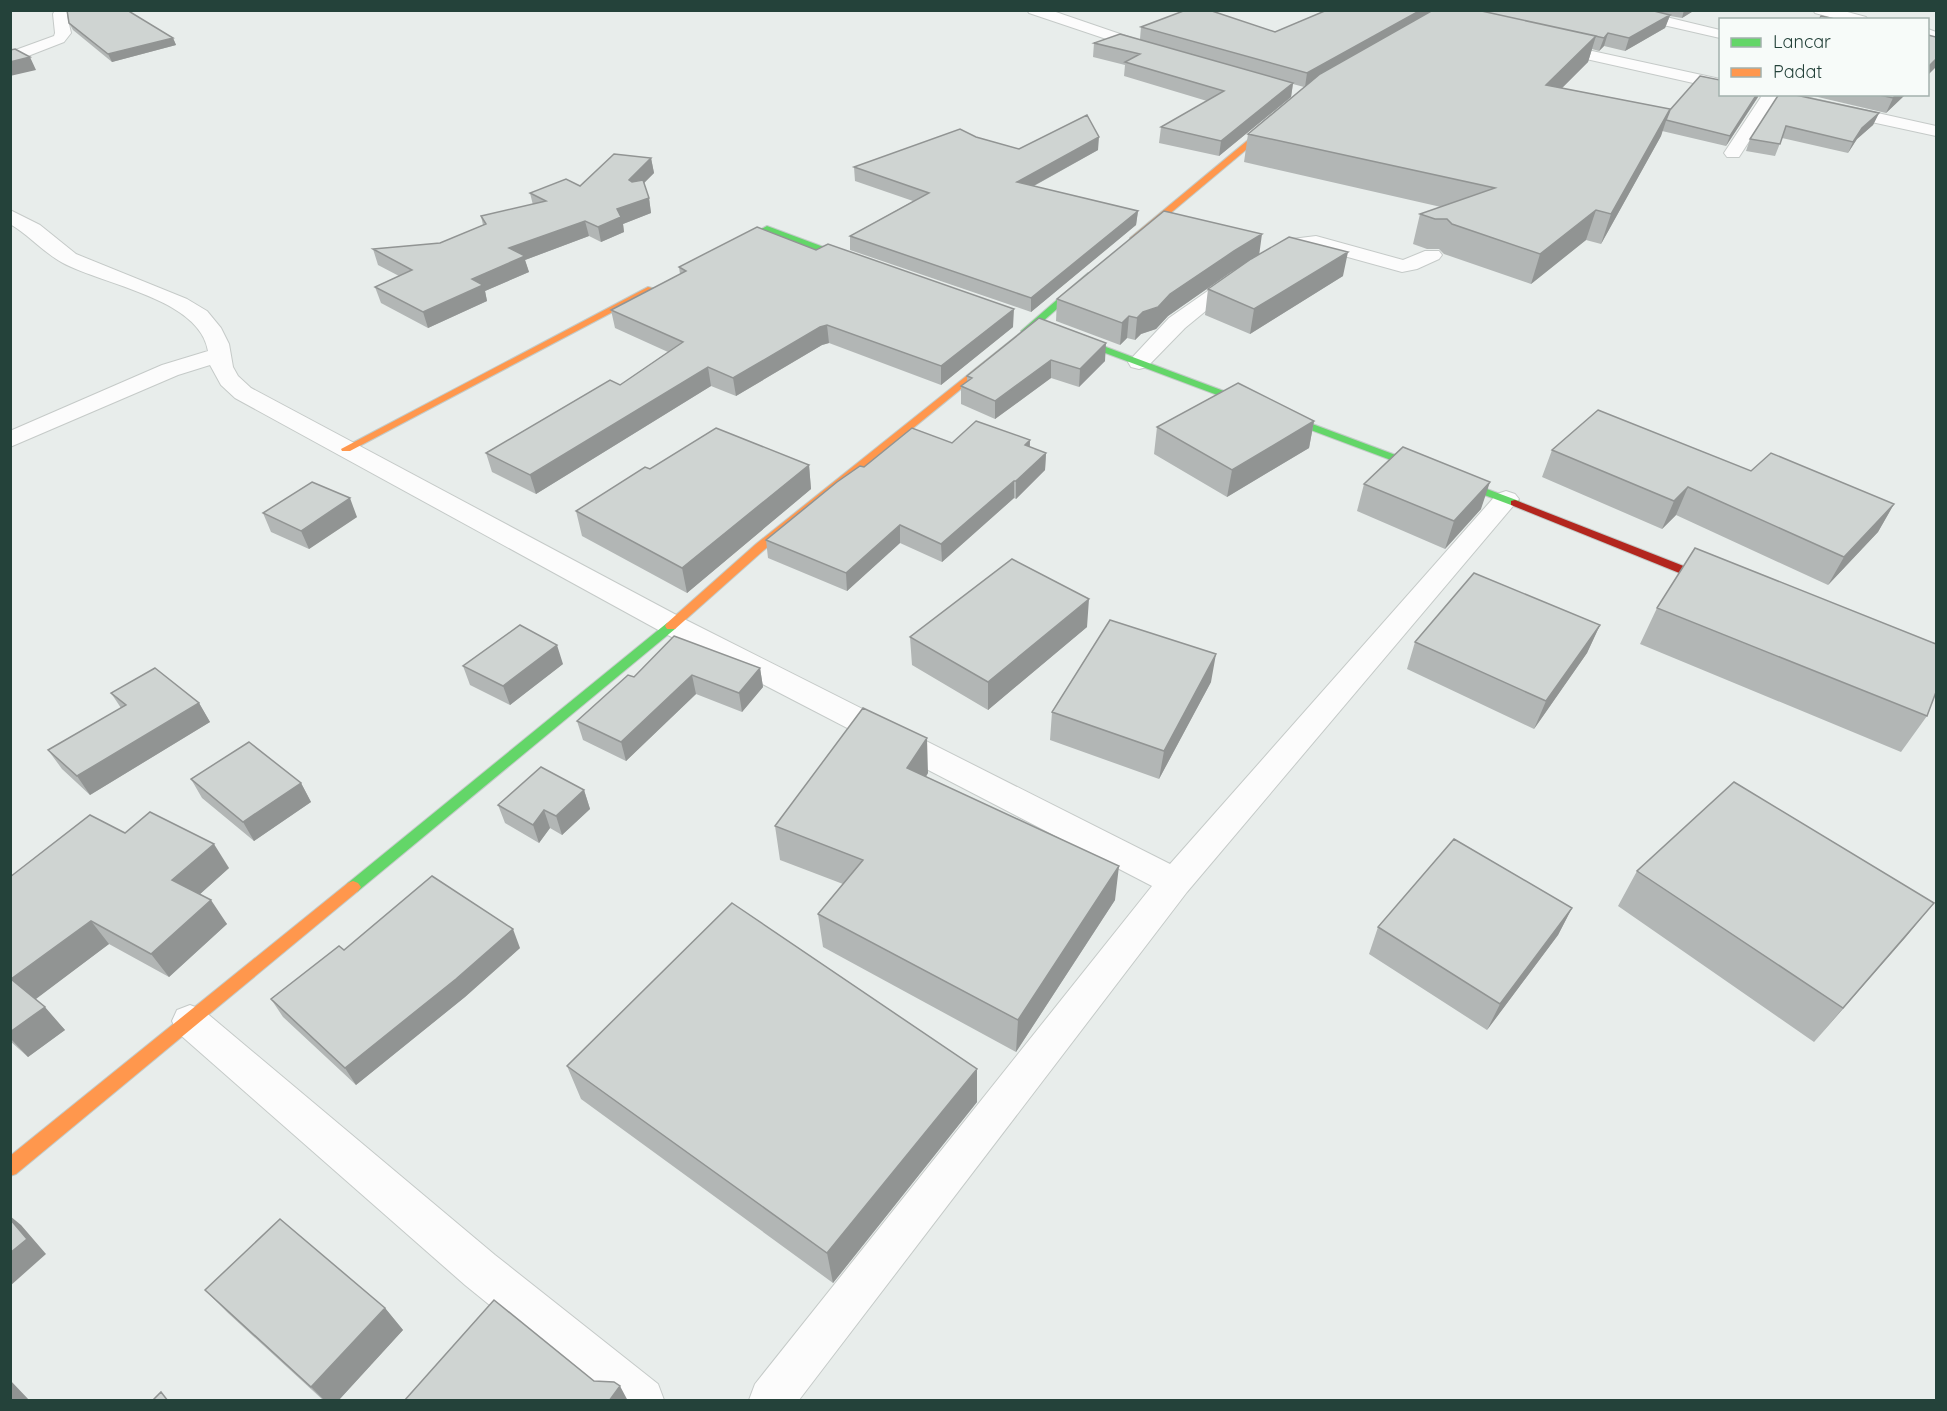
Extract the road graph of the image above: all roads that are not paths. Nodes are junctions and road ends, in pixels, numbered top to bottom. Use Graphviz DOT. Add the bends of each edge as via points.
graph roads {
  1 [pos="64,10"];
  2 [pos="1034,10"];
  3 [pos="1616,10"];
  4 [pos="1820,10"];
  5 [pos="1854,18"];
  6 [pos="1719,34"];
  7 [pos="1539,45"];
  8 [pos="1160,52"];
  9 [pos="10,58"];
  10 [pos="1719,84"];
  11 [pos="1768,96"];
  12 [pos="1774,96"];
  13 [pos="1846,96"];
  14 [pos="1290,110"];
  15 [pos="1838,110"];
  16 [pos="1936,131"];
  17 [pos="1733,153"];
  18 [pos="10,216"];
  19 [pos="1122,249"];
  20 [pos="1432,255"];
  21 [pos="715,256"];
  22 [pos="1104,264"];
  23 [pos="878,271"];
  24 [pos="662,284"];
  25 [pos="1029,322"];
  26 [pos="220,355"];
  27 [pos="1139,362"];
  28 [pos="10,440"];
  29 [pos="346,449"];
  30 [pos="1506,499"];
  31 [pos="1738,592"];
  32 [pos="672,624"];
  33 [pos="1175,882"];
  34 [pos="190,1021"];
  35 [pos="10,1168"];
  36 [pos="642,1401"];
  37 [pos="771,1401"];
  1 -- 9 [label="street" via="60,14 63,33 59,39"];
  2 -- 8 [label="street"];
  3 -- 6 [label="street"];
  4 -- 5 [label="street"];
  7 -- 10 [label="street"];
  11 -- 17 [label="street"];
  12 -- 15 [label="street"];
  13 -- 15 [label="street"];
  14 -- 19 [label="main road"];
  15 -- 16 [label="street"];
  18 -- 26 [label="street" via="69,258 180,303 210,328"];
  20 -- 27 [label="street" via="1401,266 1316,242 1299,243 1206,301 1177,323"];
  21 -- 23 [label="main road" via="767,229"];
  22 -- 25 [label="main road"];
  24 -- 29 [label="main road"];
  25 -- 27 [label="main road"];
  25 -- 32 [label="main road"];
  26 -- 28 [label="street" via="170,370"];
  26 -- 29 [label="street" via="229,380 243,393"];
  27 -- 30 [label="main road"];
  29 -- 32 [label="street"];
  30 -- 31 [label="main road"];
  30 -- 33 [label="street"];
  32 -- 33 [label="street"];
  32 -- 34 [label="main road"];
  33 -- 37 [label="street"];
  34 -- 35 [label="main road"];
  34 -- 36 [label="street" via="480,1270"];
}
